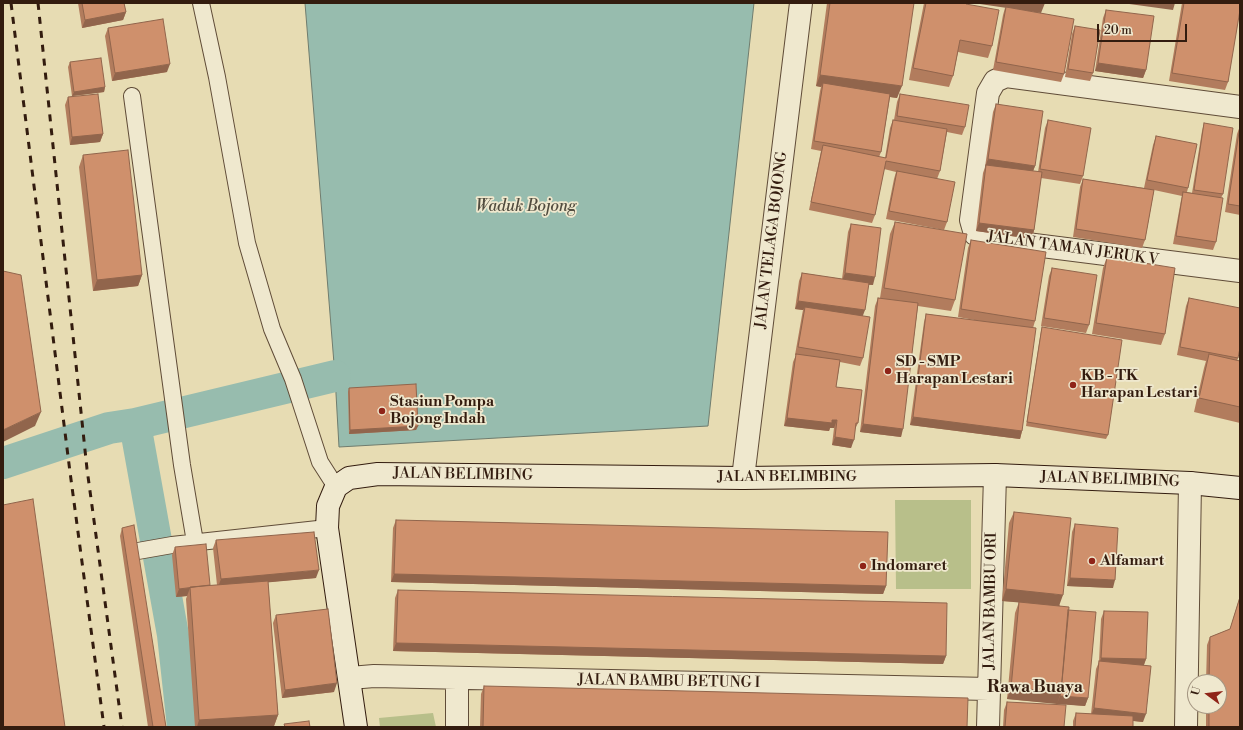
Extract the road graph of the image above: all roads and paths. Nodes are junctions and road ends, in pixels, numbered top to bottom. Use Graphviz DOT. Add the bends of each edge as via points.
graph roads {
  1 [pos="201,3"];
  2 [pos="801,3"];
  3 [pos="132,96"];
  4 [pos="1240,107"];
  5 [pos="1240,271"];
  6 [pos="995,475"];
  7 [pos="743,478"];
  8 [pos="1190,483"];
  9 [pos="336,487"];
  10 [pos="1240,488"];
  11 [pos="327,528"];
  12 [pos="195,542"];
  13 [pos="142,550"];
  14 [pos="350,678"];
  15 [pos="457,678"];
  16 [pos="989,689"];
  17 [pos="356,727"];
  18 [pos="457,727"];
  19 [pos="988,727"];
  20 [pos="1186,727"];
  1 -- 9 [label="lane" via="247,243 272,329 293,379 320,462"];
  2 -- 7 [label="street, JALAN TELAGA BOJONG"];
  3 -- 12 [label="lane" via="182,465"];
  4 -- 5 [label="street, JALAN TAMAN JERUK V" via="1006,76 995,81 988,93 971,220 975,234 987,240"];
  6 -- 7 [label="street, JALAN BELIMBING"];
  6 -- 8 [label="street, JALAN BELIMBING"];
  6 -- 16 [label="street, JALAN BAMBU ORI"];
  7 -- 9 [label="street, JALAN BELIMBING" via="378,474 349,478"];
  8 -- 10 [label="street, JALAN BELIMBING"];
  8 -- 20 [label="street"];
  9 -- 11 [label="street" via="328,506"];
  11 -- 12 [label="lane"];
  11 -- 14 [label="street"];
  12 -- 13 [label="lane"];
  14 -- 15 [label="street, JALAN BAMBU BETUNG I"];
  14 -- 17 [label="street"];
  15 -- 16 [label="street, JALAN BAMBU BETUNG I"];
  15 -- 18 [label="street"];
  16 -- 19 [label="street, JALAN BAMBU ORI"];
}
